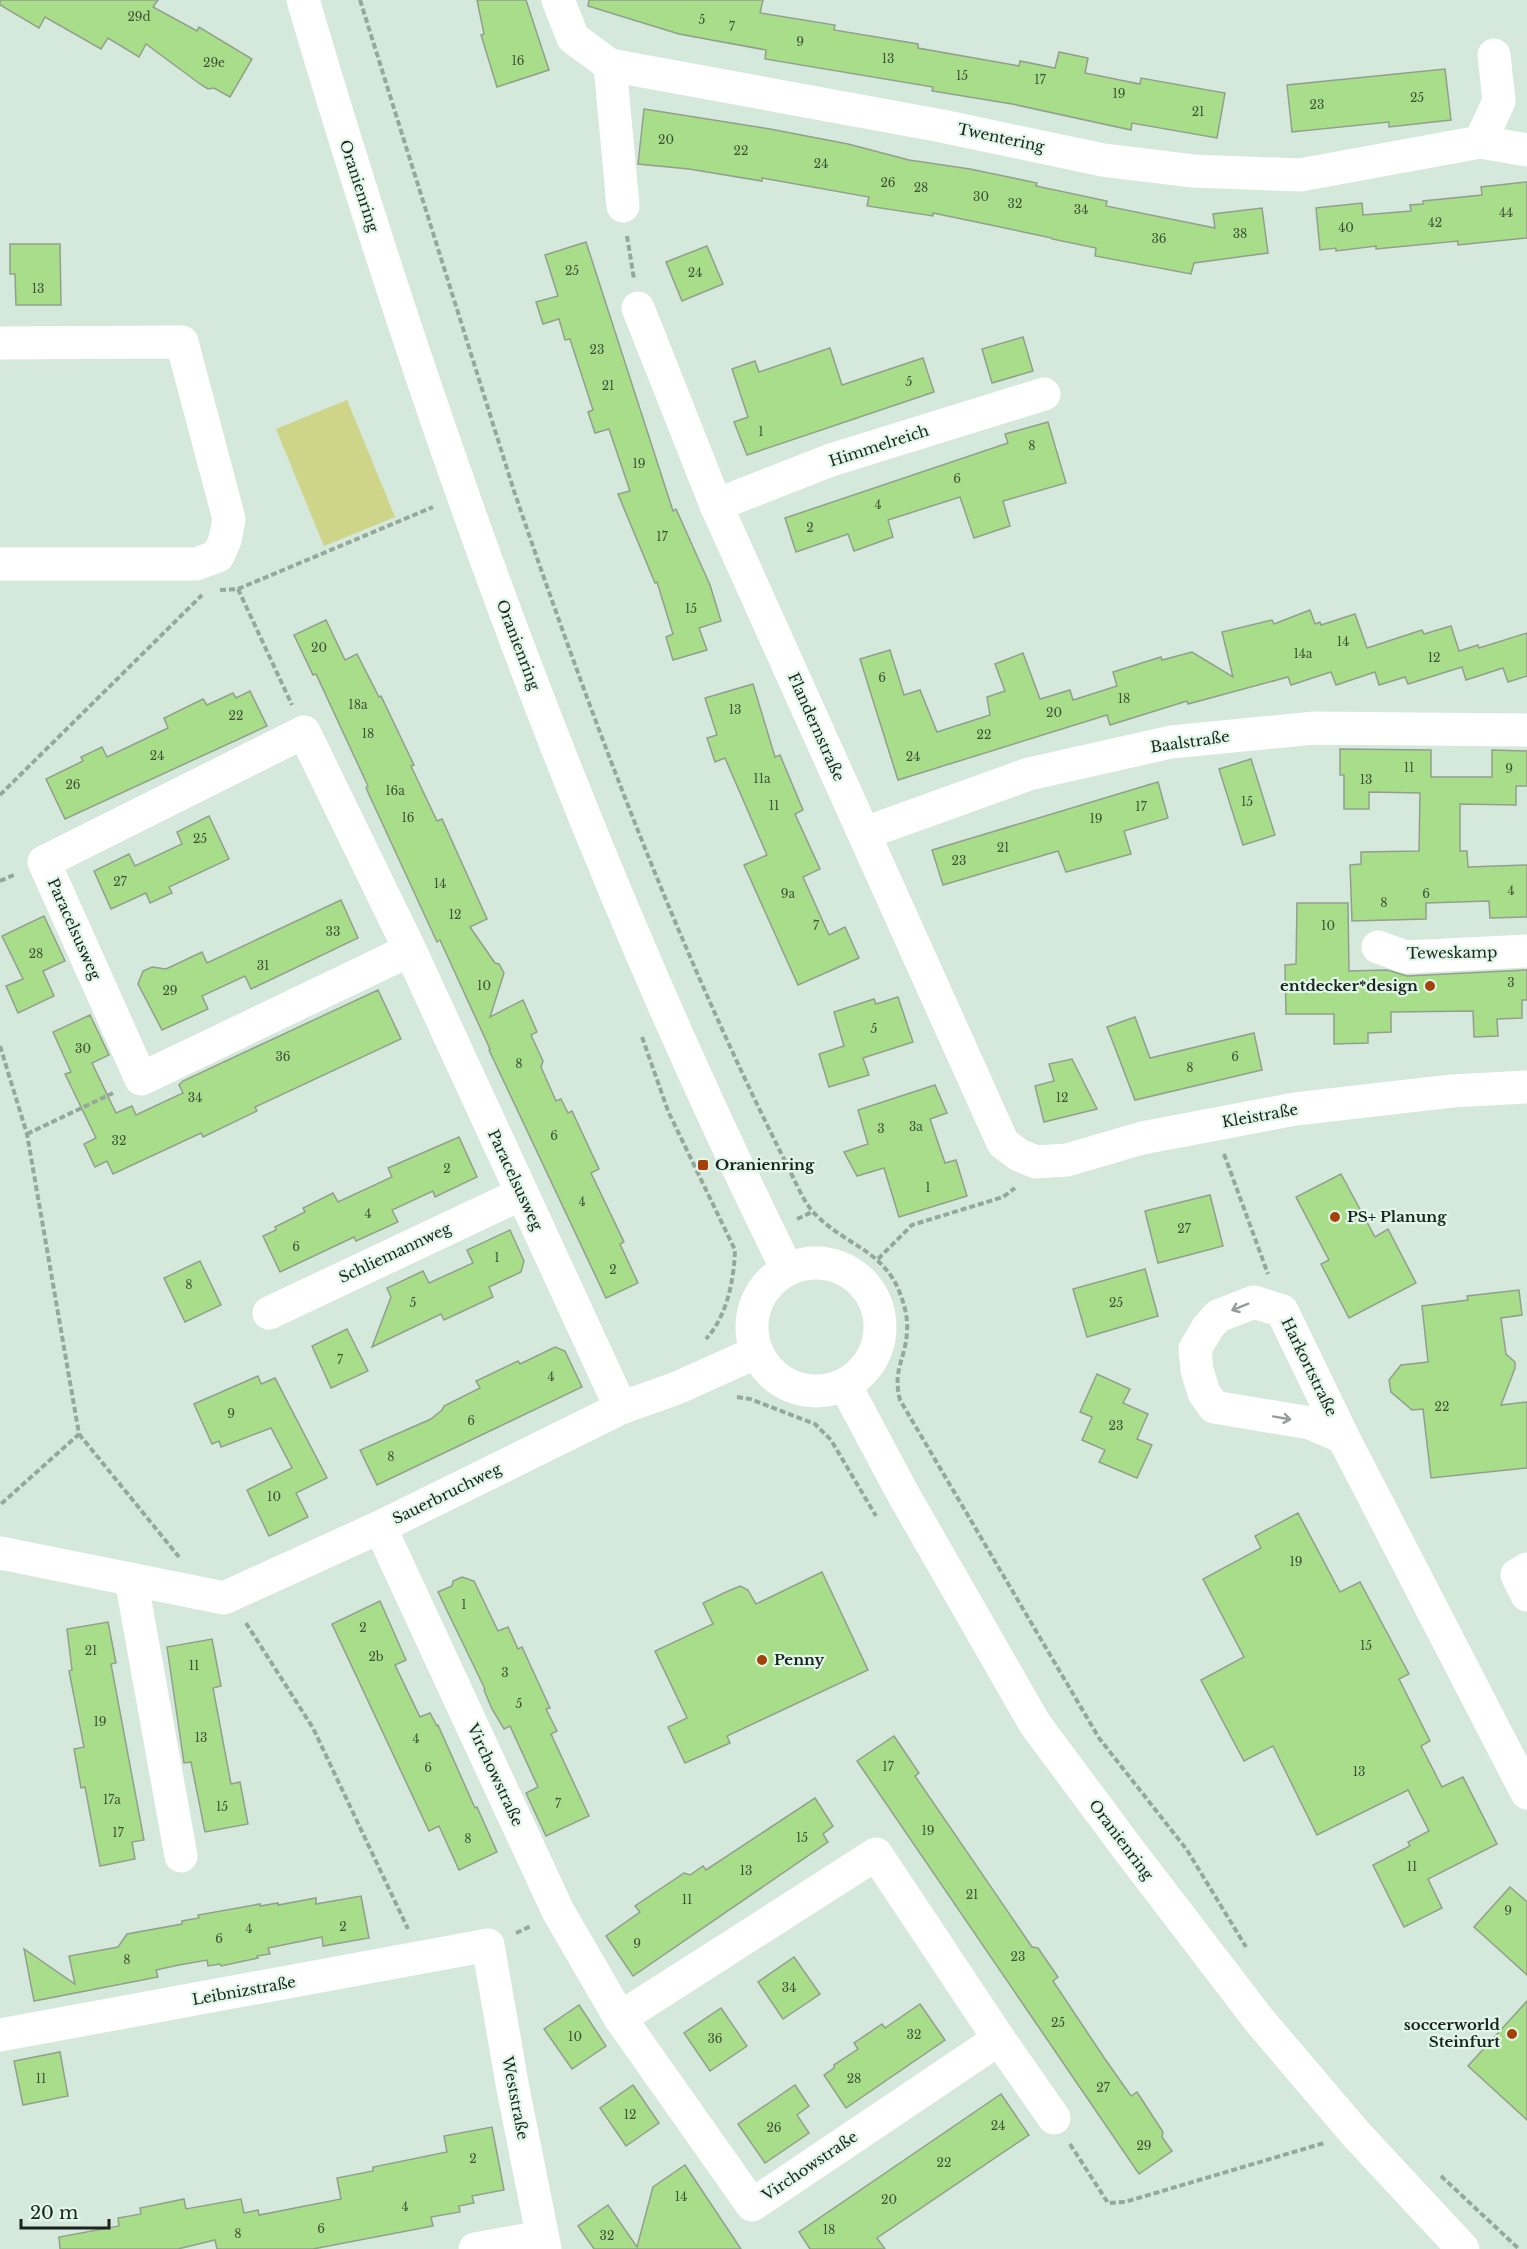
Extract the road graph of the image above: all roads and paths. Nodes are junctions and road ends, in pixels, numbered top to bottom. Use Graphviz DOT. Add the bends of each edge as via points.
graph roads {
  1 [pos="303,0"];
  2 [pos="360,0"];
  3 [pos="558,0"];
  4 [pos="1494,55"];
  5 [pos="610,65"];
  6 [pos="1480,142"];
  7 [pos="1527,150"];
  8 [pos="623,206"];
  9 [pos="638,308"];
  10 [pos="0,343"];
  11 [pos="1044,394"];
  12 [pos="716,505"];
  13 [pos="437,506"];
  14 [pos="0,564"];
  15 [pos="238,589"];
  16 [pos="216,591"];
  17 [pos="206,592"];
  18 [pos="1527,730"];
  19 [pos="304,732"];
  20 [pos="0,795"];
  21 [pos="865,833"];
  22 [pos="1378,947"];
  23 [pos="410,950"];
  24 [pos="1527,951"];
  25 [pos="0,1046"];
  26 [pos="141,1079"];
  27 [pos="1527,1088"];
  28 [pos="1213,1124"];
  29 [pos="27,1134"];
  30 [pos="1036,1162"];
  31 [pos="521,1194"];
  32 [pos="735,1250"];
  33 [pos="878,1259"];
  34 [pos="788,1269"];
  35 [pos="1282,1311"];
  36 [pos="269,1312"];
  37 [pos="700,1343"];
  38 [pos="757,1352"];
  39 [pos="845,1385"];
  40 [pos="621,1408"];
  41 [pos="79,1434"];
  42 [pos="1343,1437"];
  43 [pos="0,1505"];
  44 [pos="380,1527"];
  45 [pos="0,1553"];
  46 [pos="185,1563"];
  47 [pos="1527,1569"];
  48 [pos="131,1579"];
  49 [pos="1527,1595"];
  50 [pos="224,1598"];
  51 [pos="1527,1793"];
  52 [pos="181,1856"];
  53 [pos="558,1911"];
  54 [pos="488,1946"];
  55 [pos="1246,1948"];
  56 [pos="414,1960"];
  57 [pos="620,2018"];
  58 [pos="0,2035"];
  59 [pos="999,2039"];
  60 [pos="1054,2118"];
  61 [pos="1328,2142"];
  62 [pos="1435,2170"];
  63 [pos="543,2243"];
  64 [pos="475,2249"];
  65 [pos="1463,2249"];
  66 [pos="1519,2249"];
  1 -- 34 [label="street, Oranienring" via="353,170 483,553 614,886 722,1134"];
  2 -- 33 [label="path" via="544,578 625,798 695,969 812,1212"];
  3 -- 5 [label="street, Twentering" via="573,38"];
  4 -- 6 [label="street" via="1499,101"];
  5 -- 6 [label="street, Twentering" via="1103,160 1193,171 1300,175"];
  5 -- 8 [label="street"];
  6 -- 7 [label="street, Twentering"];
  8 -- 9 [label="path"];
  9 -- 12 [label="street, Flandernstraße"];
  10 -- 14 [label="street" via="182,342 229,519 218,556 196,564"];
  11 -- 12 [label="street, Himmelreich" via="831,460"];
  12 -- 21 [label="street, Flandernstraße"];
  13 -- 15 [label="path"];
  15 -- 16 [label="path"];
  15 -- 19 [label="path"];
  17 -- 20 [label="path"];
  18 -- 21 [label="street, Baalstraße" via="1314,728 1171,742 1029,774"];
  19 -- 23 [label="street, Paracelsusweg"];
  19 -- 26 [label="street, Paracelsusweg" via="44,862"];
  21 -- 30 [label="street, Flandernstraße" via="1003,1143"];
  22 -- 24 [label="street, Teweskamp" via="1406,957"];
  23 -- 26 [label="street"];
  23 -- 31 [label="street, Paracelsusweg"];
  25 -- 29 [label="path"];
  26 -- 29 [label="path"];
  27 -- 28 [label="street, Kleistraße" via="1452,1091"];
  28 -- 30 [label="street, Kleistraße" via="1142,1138 1067,1160"];
  28 -- 35 [label="path"];
  29 -- 41 [label="path"];
  30 -- 33 [label="path" via="1022,1184 1003,1197 912,1225"];
  31 -- 36 [label="street, Schliemannweg"];
  31 -- 40 [label="street, Paracelsusweg"];
  32 -- 37 [label="path" via="727,1300 715,1330"];
  33 -- 55 [label="path" via="893,1276 906,1312 908,1333 896,1385 900,1400 1099,1738 1187,1850"];
  34 -- 38 [label="street" via="768,1284 755,1306 752,1330"];
  34 -- 39 [label="street" via="810,1263 834,1265 855,1276 870,1292 879,1313 880,1335 873,1356 860,1374"];
  35 -- 42 [label="street, Harkortstraße"];
  35 -- 42 [label="street, Harkortstraße, one-way" via="1254,1302 1218,1316 1195,1349 1204,1393 1214,1407 1310,1423"];
  38 -- 39 [label="street" via="772,1374 793,1387 818,1391"];
  38 -- 40 [label="street, Sauerbruchweg"];
  39 -- 65 [label="street, Oranienring" via="1035,1724 1259,2020 1356,2134"];
  40 -- 44 [label="street, Sauerbruchweg"];
  41 -- 43 [label="path"];
  41 -- 46 [label="path"];
  42 -- 51 [label="street, Harkortstraße"];
  44 -- 50 [label="street, Sauerbruchweg"];
  44 -- 53 [label="street, Virchowstraße"];
  45 -- 48 [label="street"];
  47 -- 49 [label="street" via="1517,1575"];
  48 -- 50 [label="street"];
  48 -- 52 [label="street"];
  50 -- 56 [label="path" via="251,1628 313,1728 412,1939"];
  53 -- 54 [label="path"];
  53 -- 57 [label="street, Virchowstraße"];
  54 -- 56 [label="street, Leibnizstraße"];
  54 -- 63 [label="street, Weststraße"];
  56 -- 58 [label="street, Leibnizstraße"];
  57 -- 59 [label="street" via="876,1854"];
  57 -- 59 [label="street, Virchowstraße" via="752,2205"];
  59 -- 60 [label="street"];
  60 -- 61 [label="path" via="1108,2203 1125,2202"];
  62 -- 66 [label="path"];
  63 -- 64 [label="street"];
}
